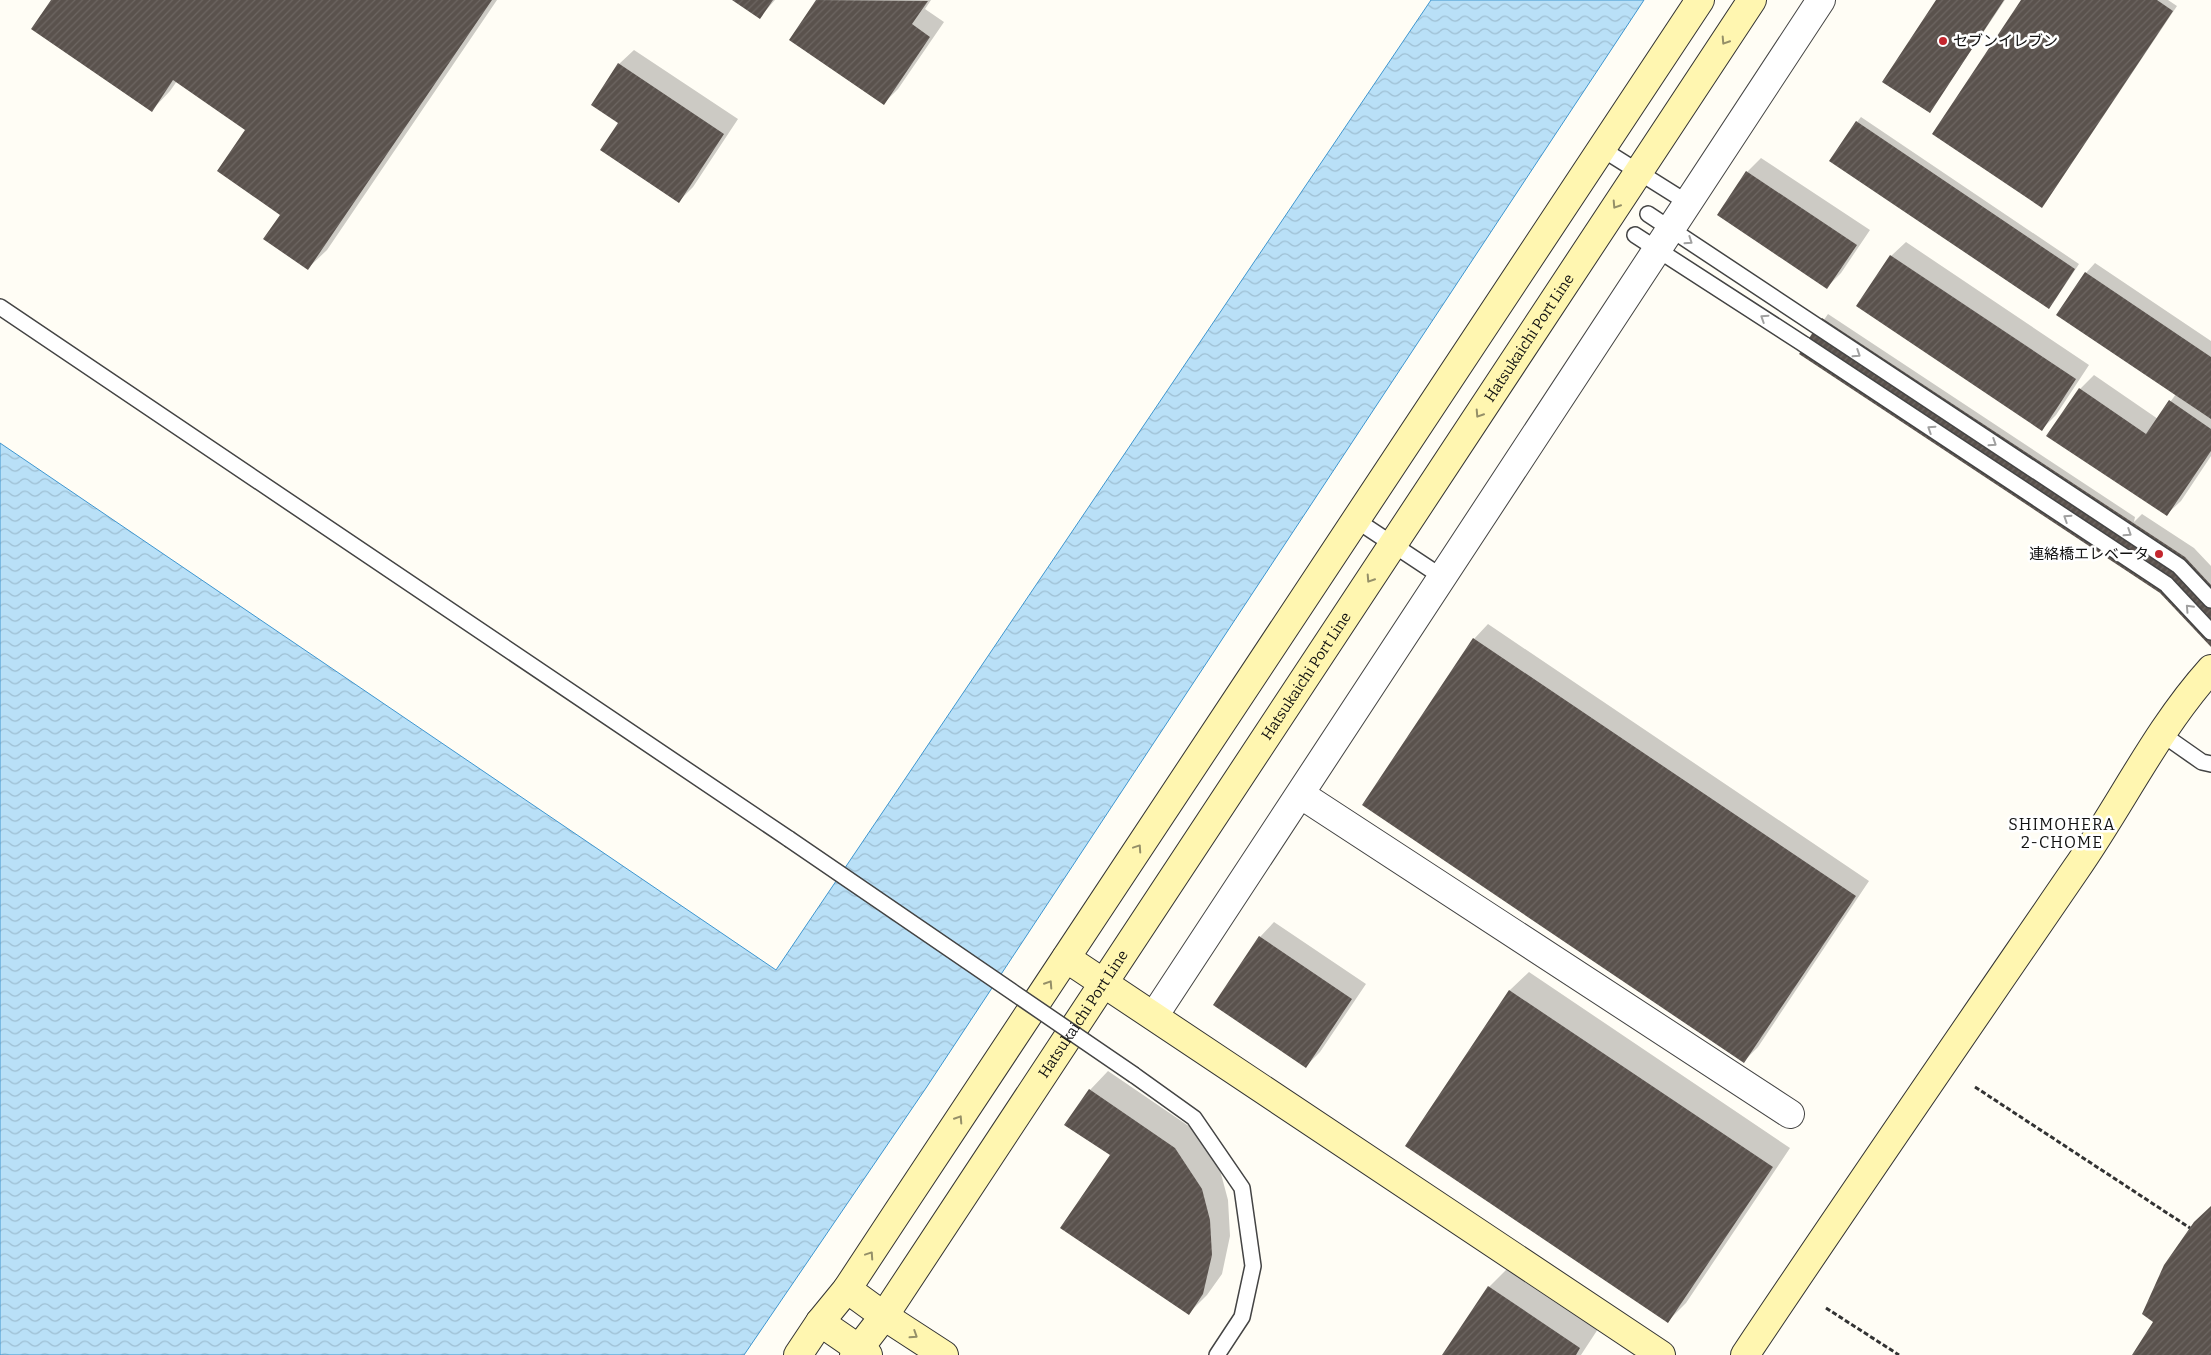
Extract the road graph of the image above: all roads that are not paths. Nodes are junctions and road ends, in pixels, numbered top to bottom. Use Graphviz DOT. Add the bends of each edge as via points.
graph roads {
  1 [pos="1700,0"];
  2 [pos="1752,0"];
  3 [pos="1821,0"];
  4 [pos="1602,148"];
  5 [pos="1638,172"];
  6 [pos="1688,203"];
  7 [pos="1659,231"];
  8 [pos="1635,235"];
  9 [pos="0,307"];
  10 [pos="1356,520"];
  11 [pos="1393,544"];
  12 [pos="1442,577"];
  13 [pos="2211,600"];
  14 [pos="2211,632"];
  15 [pos="2211,669"];
  16 [pos="2162,734"];
  17 [pos="2211,764"];
  18 [pos="1300,794"];
  19 [pos="1066,958"];
  20 [pos="1103,982"];
  21 [pos="1154,1016"];
  22 [pos="1790,1114"];
  23 [pos="847,1289"];
  24 [pos="884,1316"];
  25 [pos="820,1322"];
  26 [pos="860,1353"];
  27 [pos="798,1355"];
  28 [pos="944,1355"];
  29 [pos="1217,1355"];
  30 [pos="1661,1355"];
  31 [pos="1745,1355"];
  1 -- 4 [label="main road"];
  2 -- 5 [label="main road, Hatsukaichi Port Line, one-way"];
  3 -- 6 [label="street"];
  4 -- 5 [label="lane"];
  4 -- 10 [label="main road"];
  5 -- 6 [label="lane"];
  5 -- 11 [label="main road, Hatsukaichi Port Line, one-way"];
  6 -- 7 [label="street"];
  7 -- 8 [label="lane"];
  7 -- 12 [label="street"];
  7 -- 13 [label="lane, one-way" via="1817,327 2179,566"];
  14 -- 7 [label="lane, one-way, bridge" via="2166,584 1805,345"];
  9 -- 29 [label="lane, bridge" via="789,839 1194,1118 1242,1188 1254,1266 1242,1318"];
  10 -- 11 [label="lane"];
  19 -- 10 [label="main road, one-way"];
  11 -- 12 [label="lane"];
  11 -- 20 [label="main road, Hatsukaichi Port Line, one-way"];
  12 -- 18 [label="street"];
  15 -- 16 [label="main road"];
  16 -- 17 [label="lane" via="2202,762"];
  16 -- 31 [label="main road" via="2086,854"];
  18 -- 21 [label="street"];
  18 -- 22 [label="street"];
  19 -- 20 [label="main road"];
  23 -- 19 [label="main road, one-way"];
  20 -- 21 [label="main road"];
  20 -- 24 [label="main road, Hatsukaichi Port Line"];
  21 -- 30 [label="main road"];
  23 -- 24 [label="main road"];
  23 -- 25 [label="main road"];
  24 -- 26 [label="main road, Hatsukaichi Port Line"];
  24 -- 28 [label="main road, one-way"];
  25 -- 26 [label="main road"];
  25 -- 27 [label="main road"];
}
